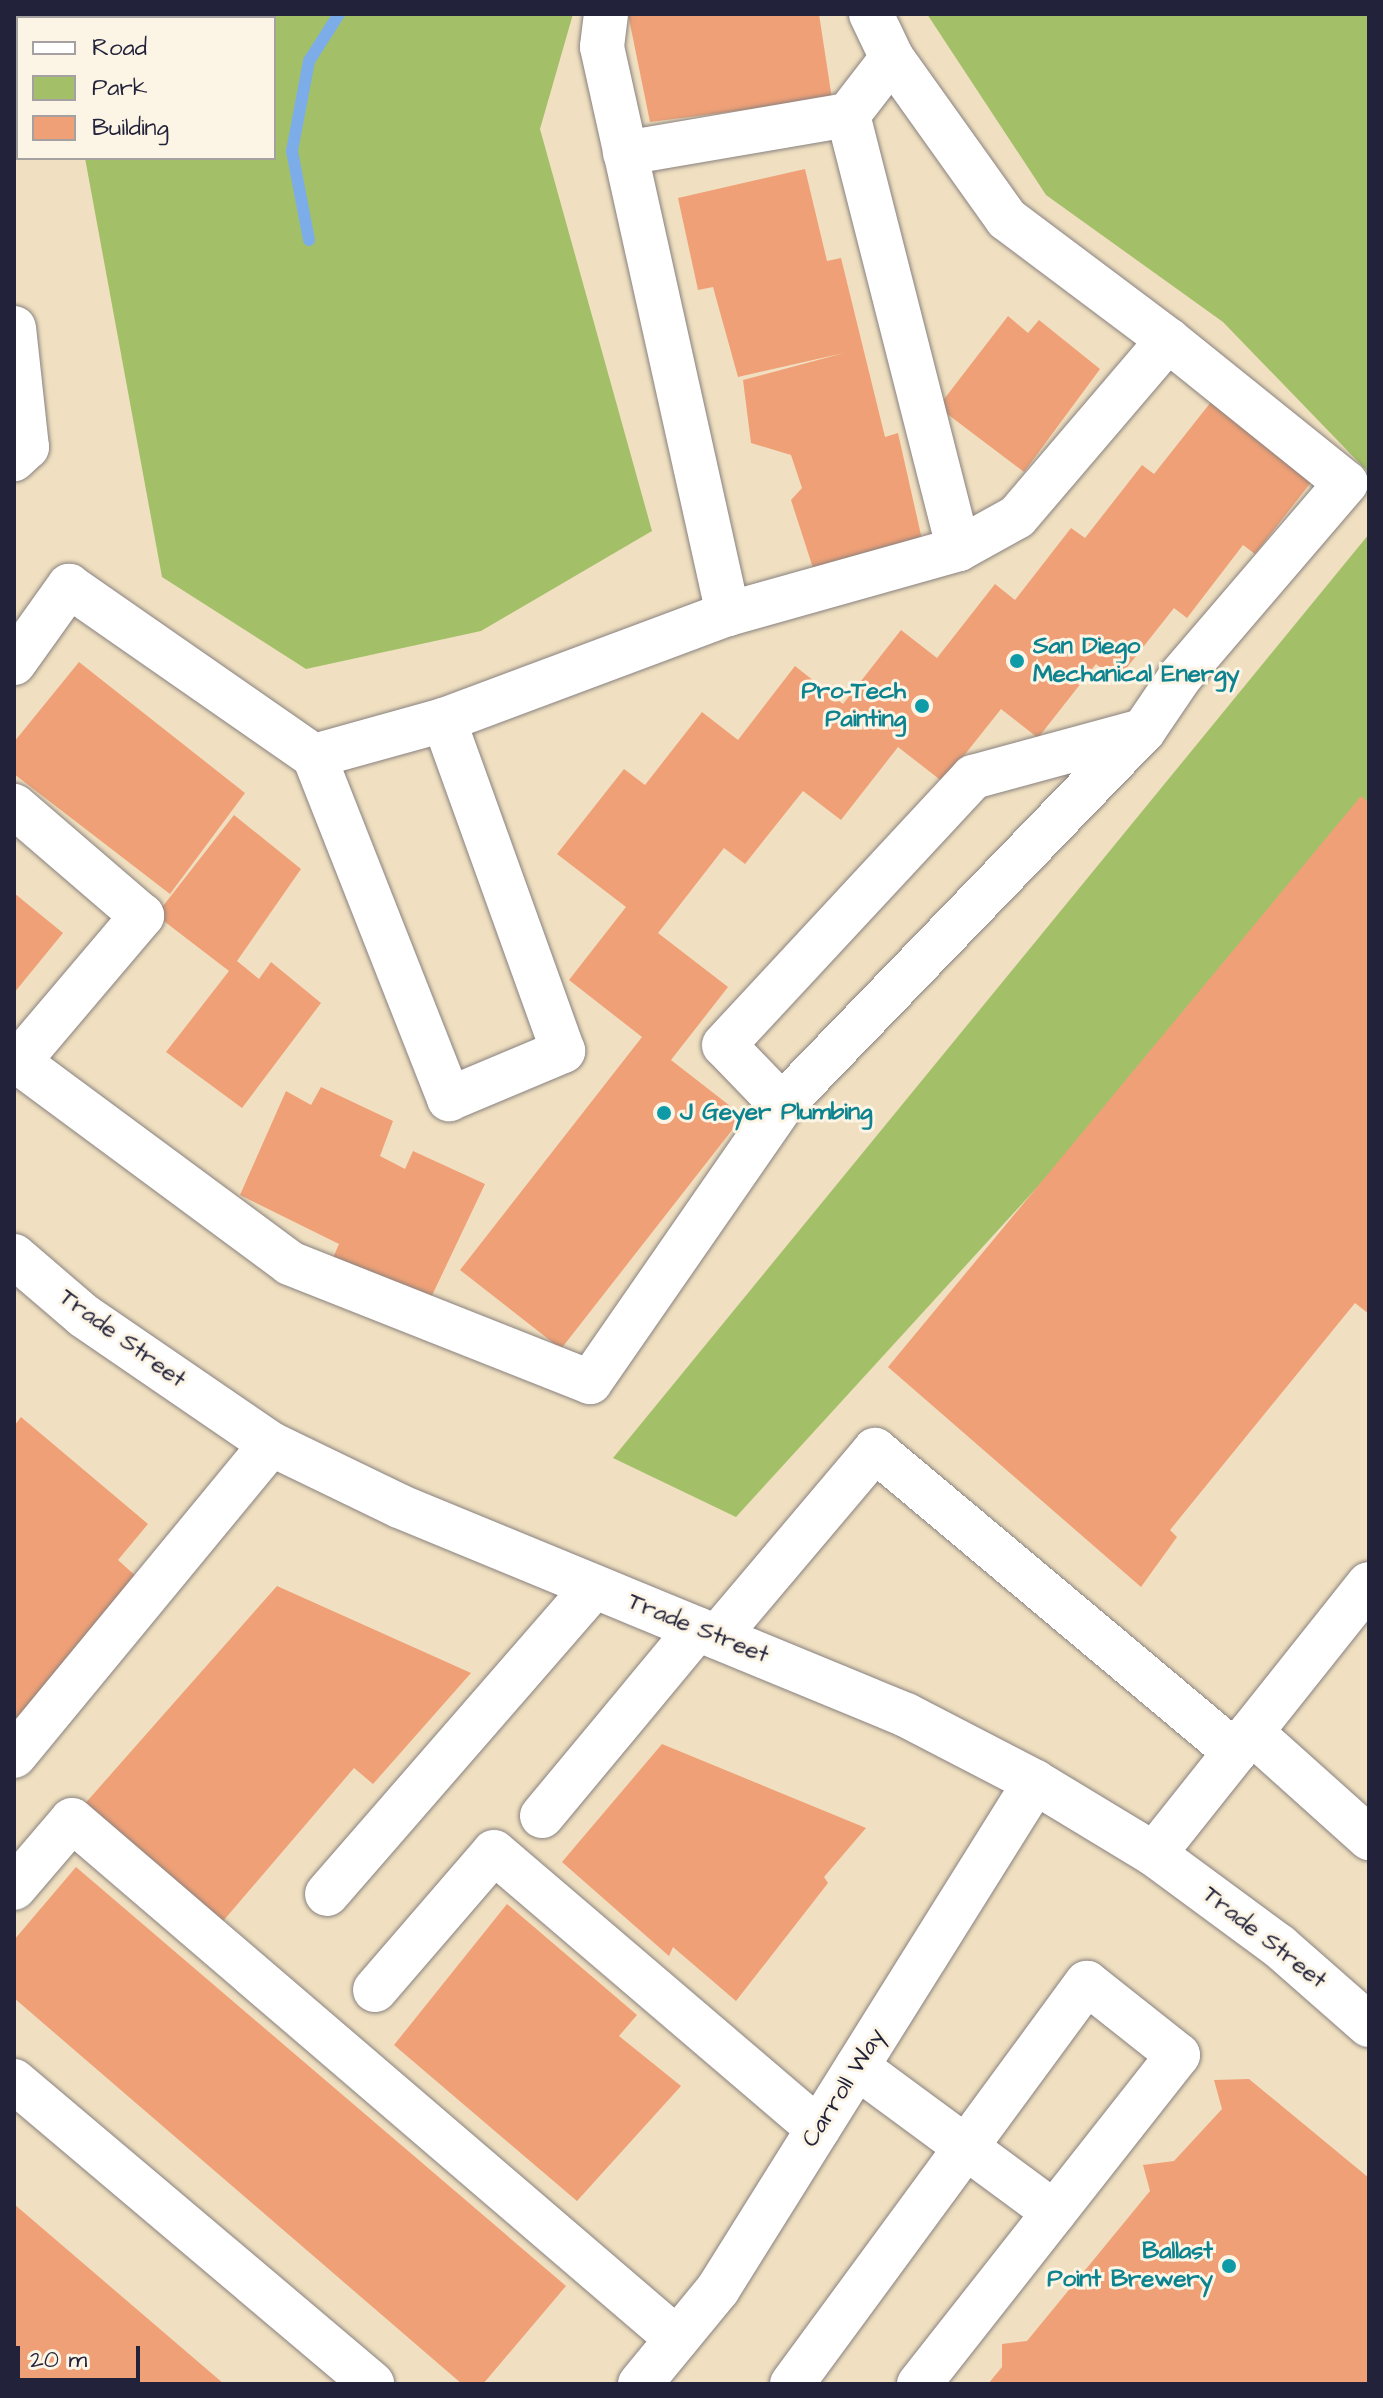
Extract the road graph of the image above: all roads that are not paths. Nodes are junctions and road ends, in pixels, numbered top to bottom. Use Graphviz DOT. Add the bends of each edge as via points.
graph roads {
  1 [pos="606,14"];
  2 [pos="871,14"];
  3 [pos="892,58"];
  4 [pos="848,115"];
  5 [pos="625,153"];
  6 [pos="14,328"];
  7 [pos="1168,340"];
  8 [pos="14,459"];
  9 [pos="959,549"];
  10 [pos="728,614"];
  11 [pos="14,663"];
  12 [pos="444,720"];
  13 [pos="1144,730"];
  14 [pos="314,756"];
  15 [pos="14,806"];
  16 [pos="15,1063"];
  17 [pos="782,1105"];
  18 [pos="14,1256"];
  19 [pos="271,1444"];
  20 [pos="1369,1584"];
  21 [pos="594,1587"];
  22 [pos="707,1633"];
  23 [pos="1243,1742"];
  24 [pos="14,1756"];
  25 [pos="1035,1782"];
  26 [pos="542,1816"];
  27 [pos="1369,1838"];
  28 [pos="1154,1854"];
  29 [pos="14,1888"];
  30 [pos="327,1894"];
  31 [pos="375,1990"];
  32 [pos="1369,2025"];
  33 [pos="857,2067"];
  34 [pos="14,2081"];
  35 [pos="818,2129"];
  36 [pos="967,2147"];
  37 [pos="1054,2212"];
  38 [pos="677,2339"];
  39 [pos="372,2384"];
  40 [pos="640,2384"];
  41 [pos="792,2384"];
  42 [pos="919,2384"];
  1 -- 5 [label="street" via="602,47"];
  2 -- 3 [label="street"];
  3 -- 4 [label="street"];
  3 -- 7 [label="street" via="1007,219"];
  4 -- 5 [label="street"];
  4 -- 9 [label="street"];
  5 -- 10 [label="street"];
  6 -- 8 [label="street" via="27,447"];
  7 -- 9 [label="street" via="1017,517"];
  7 -- 13 [label="street" via="1346,483 1180,677"];
  9 -- 10 [label="street"];
  10 -- 12 [label="street"];
  11 -- 14 [label="street" via="69,586"];
  12 -- 14 [label="street"];
  12 -- 14 [label="street" via="563,1051 449,1099"];
  13 -- 17 [label="street"];
  13 -- 17 [label="street" via="973,777 724,1045"];
  15 -- 16 [label="street" via="142,916"];
  16 -- 17 [label="street" via="290,1263 590,1382"];
  18 -- 19 [label="street, Trade Street" via="84,1316"];
  19 -- 21 [label="street, Trade Street" via="399,1506"];
  19 -- 24 [label="street"];
  20 -- 23 [label="street"];
  21 -- 22 [label="street, Trade Street"];
  21 -- 30 [label="street"];
  22 -- 23 [label="street" via="875,1450"];
  22 -- 25 [label="street, Trade Street" via="906,1715"];
  22 -- 26 [label="street"];
  23 -- 27 [label="street"];
  23 -- 28 [label="street"];
  25 -- 28 [label="street, Trade Street"];
  25 -- 33 [label="street, Carroll Way"];
  28 -- 32 [label="street, Trade Street" via="1279,1946"];
  29 -- 38 [label="street" via="72,1820"];
  31 -- 35 [label="street" via="494,1852"];
  33 -- 35 [label="street, Carroll Way"];
  33 -- 36 [label="street"];
  34 -- 39 [label="street"];
  35 -- 38 [label="street, Carroll Way" via="718,2289"];
  36 -- 37 [label="street"];
  36 -- 37 [label="street" via="1087,1983 1178,2055"];
  36 -- 41 [label="street"];
  37 -- 42 [label="street"];
  38 -- 40 [label="street, Carroll Way"];
}
